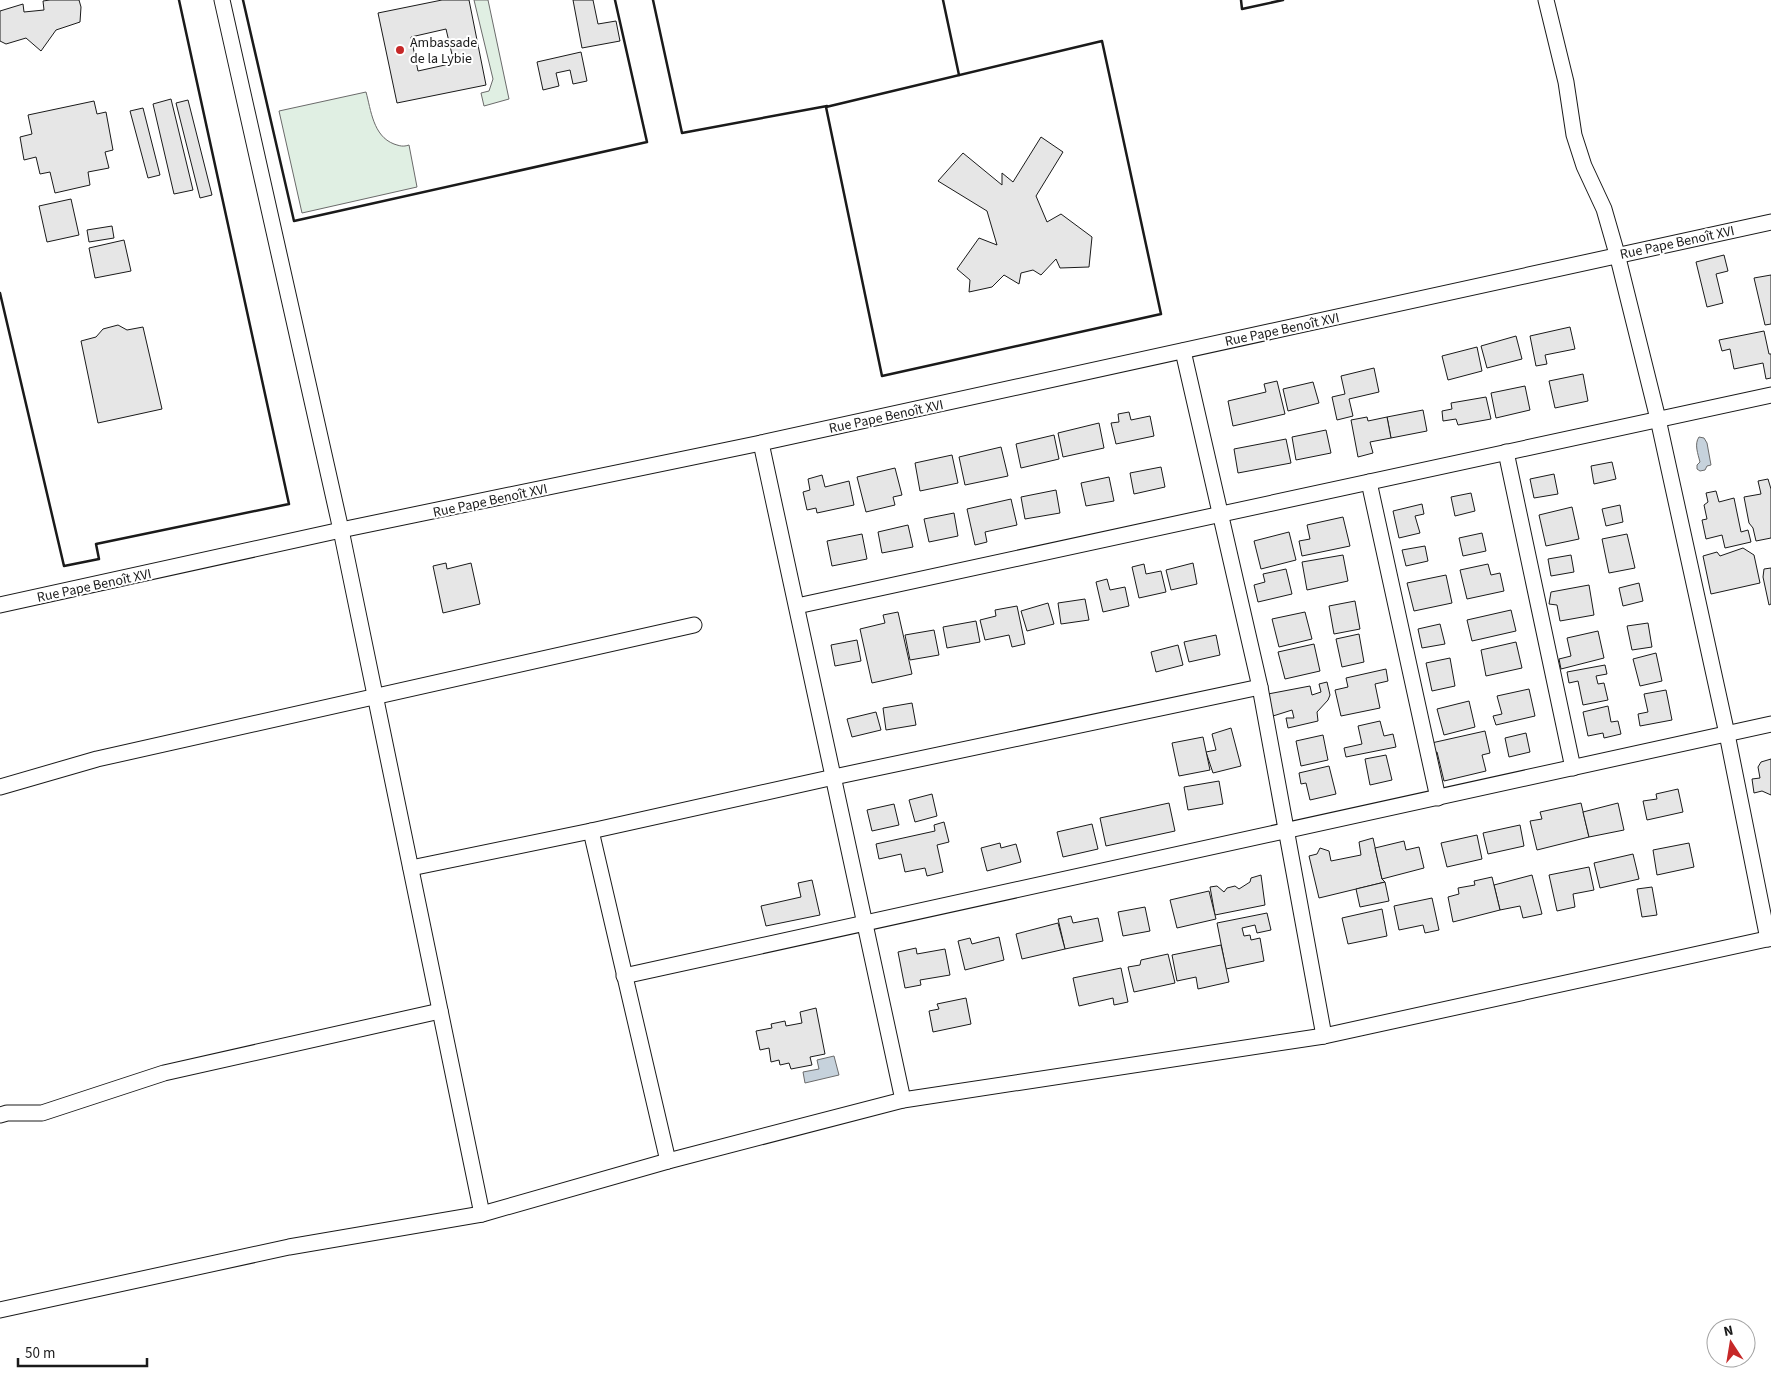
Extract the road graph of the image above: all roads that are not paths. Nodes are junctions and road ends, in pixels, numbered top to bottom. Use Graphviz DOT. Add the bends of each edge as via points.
graph roads {
  1 [pos="222,0"];
  2 [pos="1546,0"];
  3 [pos="1771,222"];
  4 [pos="1617,254"];
  5 [pos="1184,350"];
  6 [pos="1771,395"];
  7 [pos="1658,419"];
  8 [pos="761,443"];
  9 [pos="1506,452"];
  10 [pos="1369,482"];
  11 [pos="1221,514"];
  12 [pos="341,530"];
  13 [pos="0,605"];
  14 [pos="797,606"];
  15 [pos="694,625"];
  16 [pos="1260,687"];
  17 [pos="376,697"];
  18 [pos="1771,724"];
  19 [pos="1727,734"];
  20 [pos="1573,768"];
  21 [pos="834,777"];
  22 [pos="0,787"];
  23 [pos="1438,798"];
  24 [pos="1287,831"];
  25 [pos="591,832"];
  26 [pos="411,868"];
  27 [pos="866,924"];
  28 [pos="1770,939"];
  29 [pos="624,976"];
  30 [pos="440,1011"];
  31 [pos="1324,1036"];
  32 [pos="903,1100"];
  33 [pos="0,1115"];
  34 [pos="668,1161"];
  35 [pos="482,1214"];
  36 [pos="0,1310"];
  1 -- 12 [label="street"];
  2 -- 4 [label="street" via="1566,82 1574,136 1604,210"];
  3 -- 4 [label="street, Rue Pape Benoît XVI"];
  4 -- 5 [label="street, Rue Pape Benoît XVI"];
  4 -- 7 [label="street"];
  5 -- 8 [label="street, Rue Pape Benoît XVI"];
  5 -- 11 [label="street"];
  6 -- 7 [label="street"];
  7 -- 9 [label="street"];
  7 -- 19 [label="street"];
  8 -- 12 [label="street, Rue Pape Benoît XVI"];
  8 -- 14 [label="street"];
  9 -- 10 [label="street"];
  9 -- 20 [label="street"];
  10 -- 11 [label="street"];
  10 -- 23 [label="street"];
  11 -- 14 [label="street"];
  11 -- 16 [label="street"];
  12 -- 13 [label="street, Rue Pape Benoît XVI"];
  12 -- 17 [label="street"];
  14 -- 21 [label="street"];
  15 -- 17 [label="street"];
  16 -- 21 [label="street"];
  16 -- 24 [label="street"];
  17 -- 22 [label="street" via="97,759"];
  17 -- 26 [label="street"];
  18 -- 19 [label="street"];
  19 -- 20 [label="street"];
  19 -- 28 [label="street"];
  20 -- 23 [label="street"];
  21 -- 25 [label="street"];
  21 -- 27 [label="street"];
  23 -- 24 [label="street"];
  24 -- 27 [label="street"];
  24 -- 31 [label="street"];
  25 -- 26 [label="street"];
  25 -- 29 [label="street"];
  26 -- 30 [label="street"];
  27 -- 29 [label="street"];
  27 -- 32 [label="street"];
  28 -- 31 [label="street"];
  29 -- 34 [label="street"];
  30 -- 33 [label="street" via="164,1073 42,1113"];
  30 -- 35 [label="street"];
  31 -- 32 [label="street"];
  32 -- 34 [label="street"];
  34 -- 35 [label="street"];
  35 -- 36 [label="street" via="289,1247"];
}
